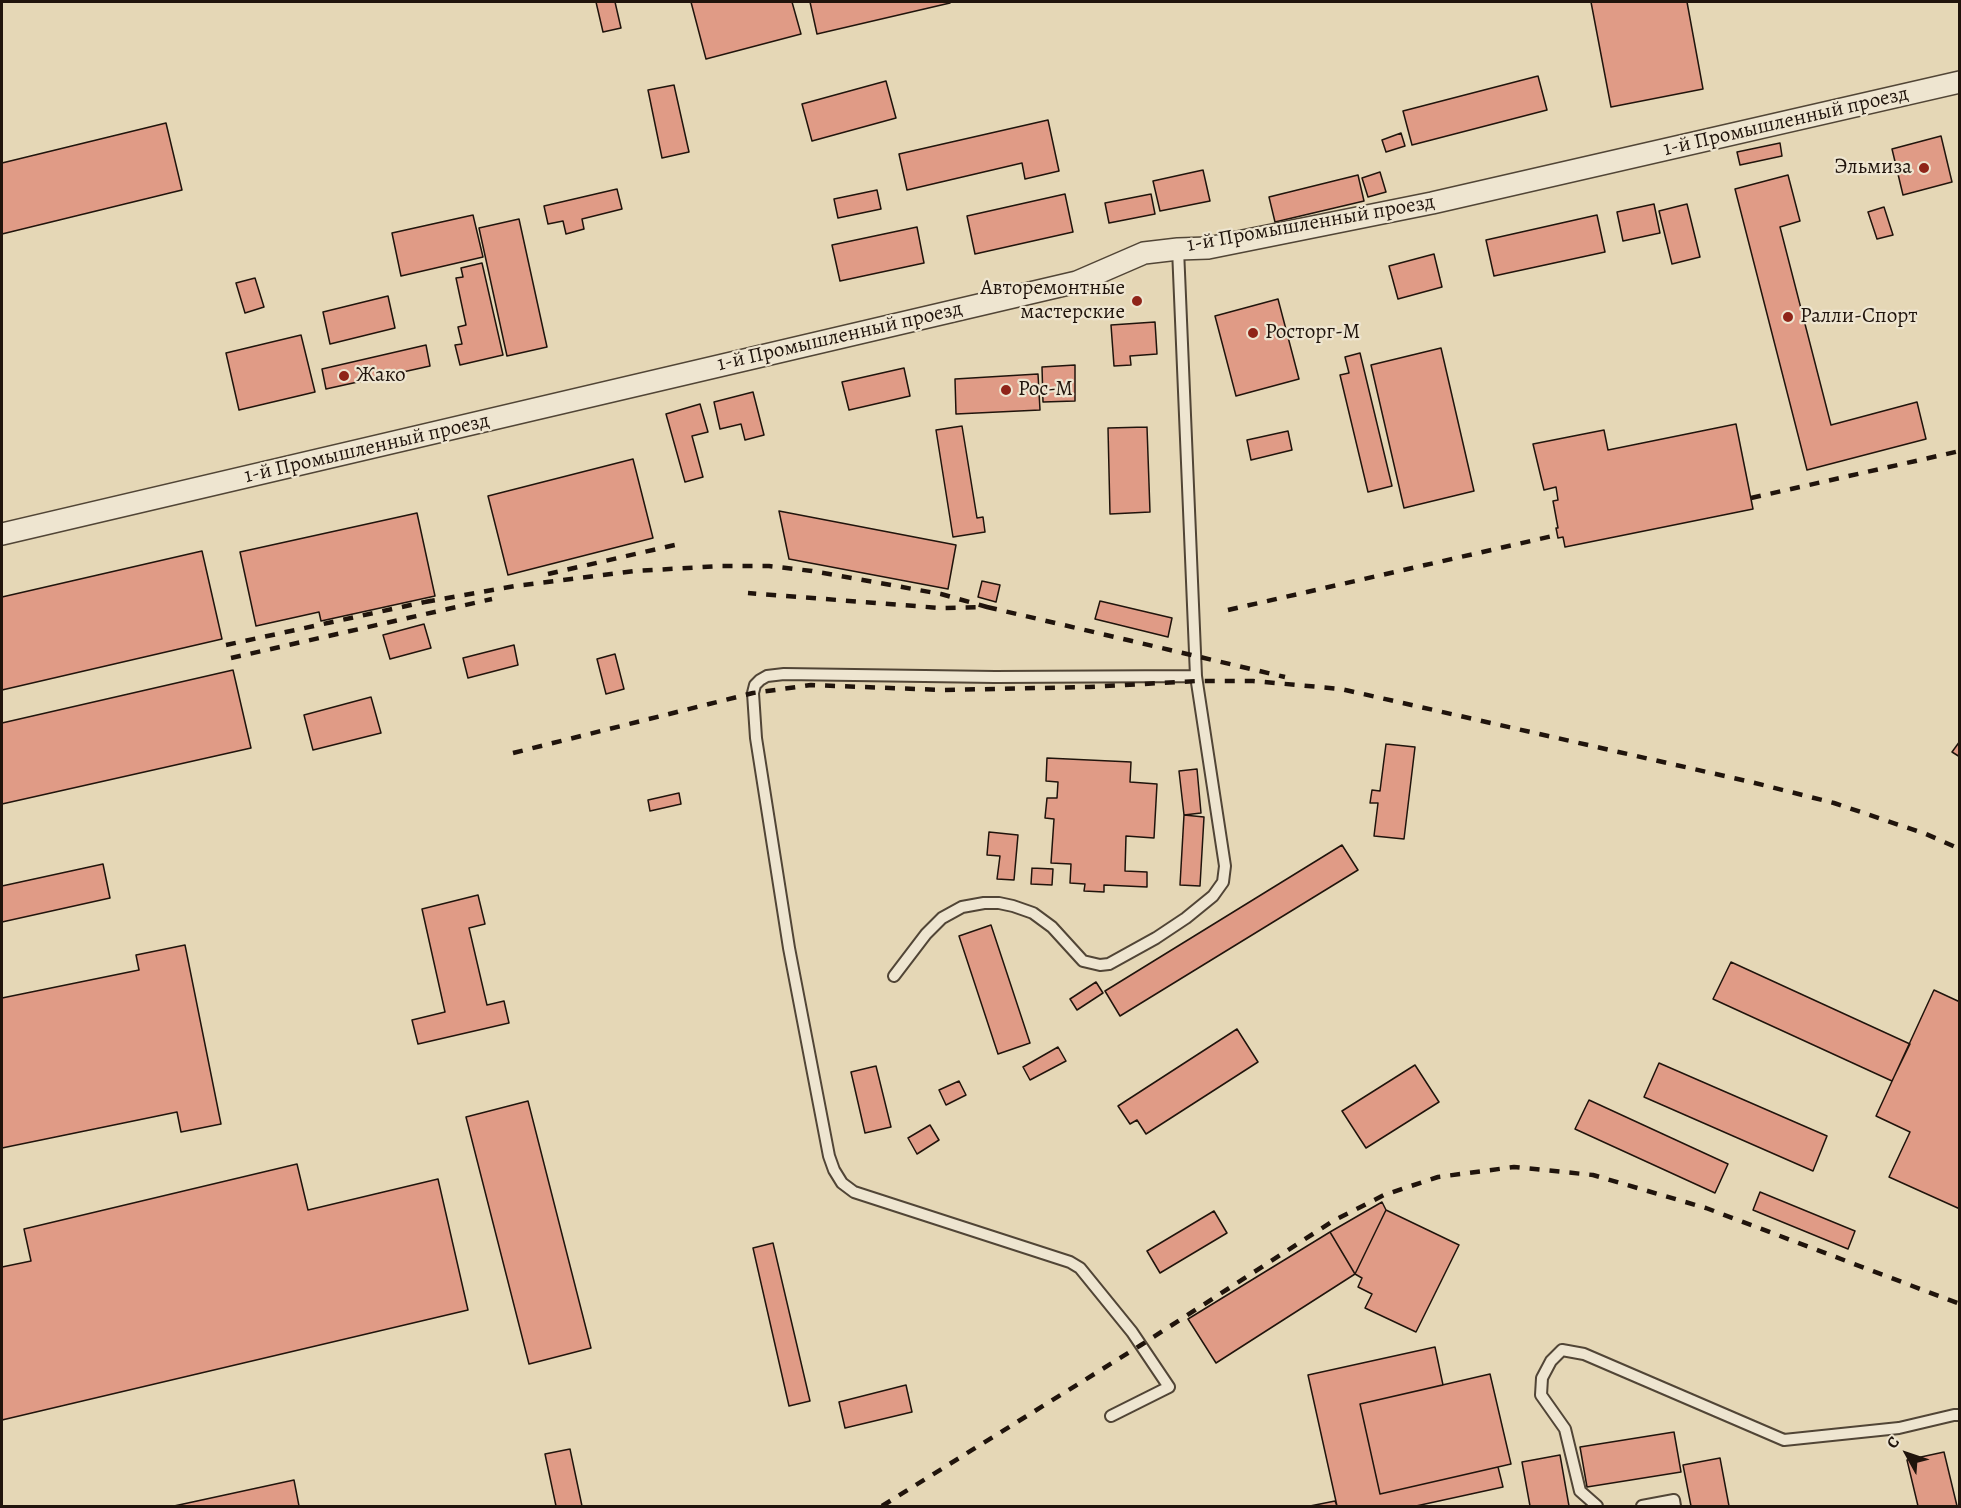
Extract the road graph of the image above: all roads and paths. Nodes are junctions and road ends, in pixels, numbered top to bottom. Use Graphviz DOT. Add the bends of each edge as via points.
graph roads {
  1 [pos="1959,82"];
  2 [pos="1178,249"];
  3 [pos="2,534"];
  4 [pos="1196,676"];
  5 [pos="894,976"];
  6 [pos="1959,1415"];
  7 [pos="1110,1416"];
  8 [pos="1597,1506"];
  9 [pos="1642,1506"];
  10 [pos="1675,1506"];
  1 -- 2 [label="street, 1-й Промышленный проезд" via="1432,203 1208,248"];
  2 -- 3 [label="street, 1-й Промышленный проезд" via="1144,253 1077,282"];
  2 -- 4 [label="lane"];
  4 -- 5 [label="lane" via="1225,866 1223,882 1213,896 1156,938 1100,965 1083,961 1052,927 1033,914 999,903 962,907 942,918 926,934"];
  4 -- 7 [label="lane" via="784,674 760,680 753,693 756,738 789,948 834,1170 842,1183 860,1194 1080,1268 1132,1332 1169,1387"];
  6 -- 8 [label="lane" via="1899,1428 1784,1440 1584,1354 1562,1350 1542,1378 1541,1395 1565,1429 1580,1491"];
  9 -- 10 [label="lane" via="1674,1500"];
}
